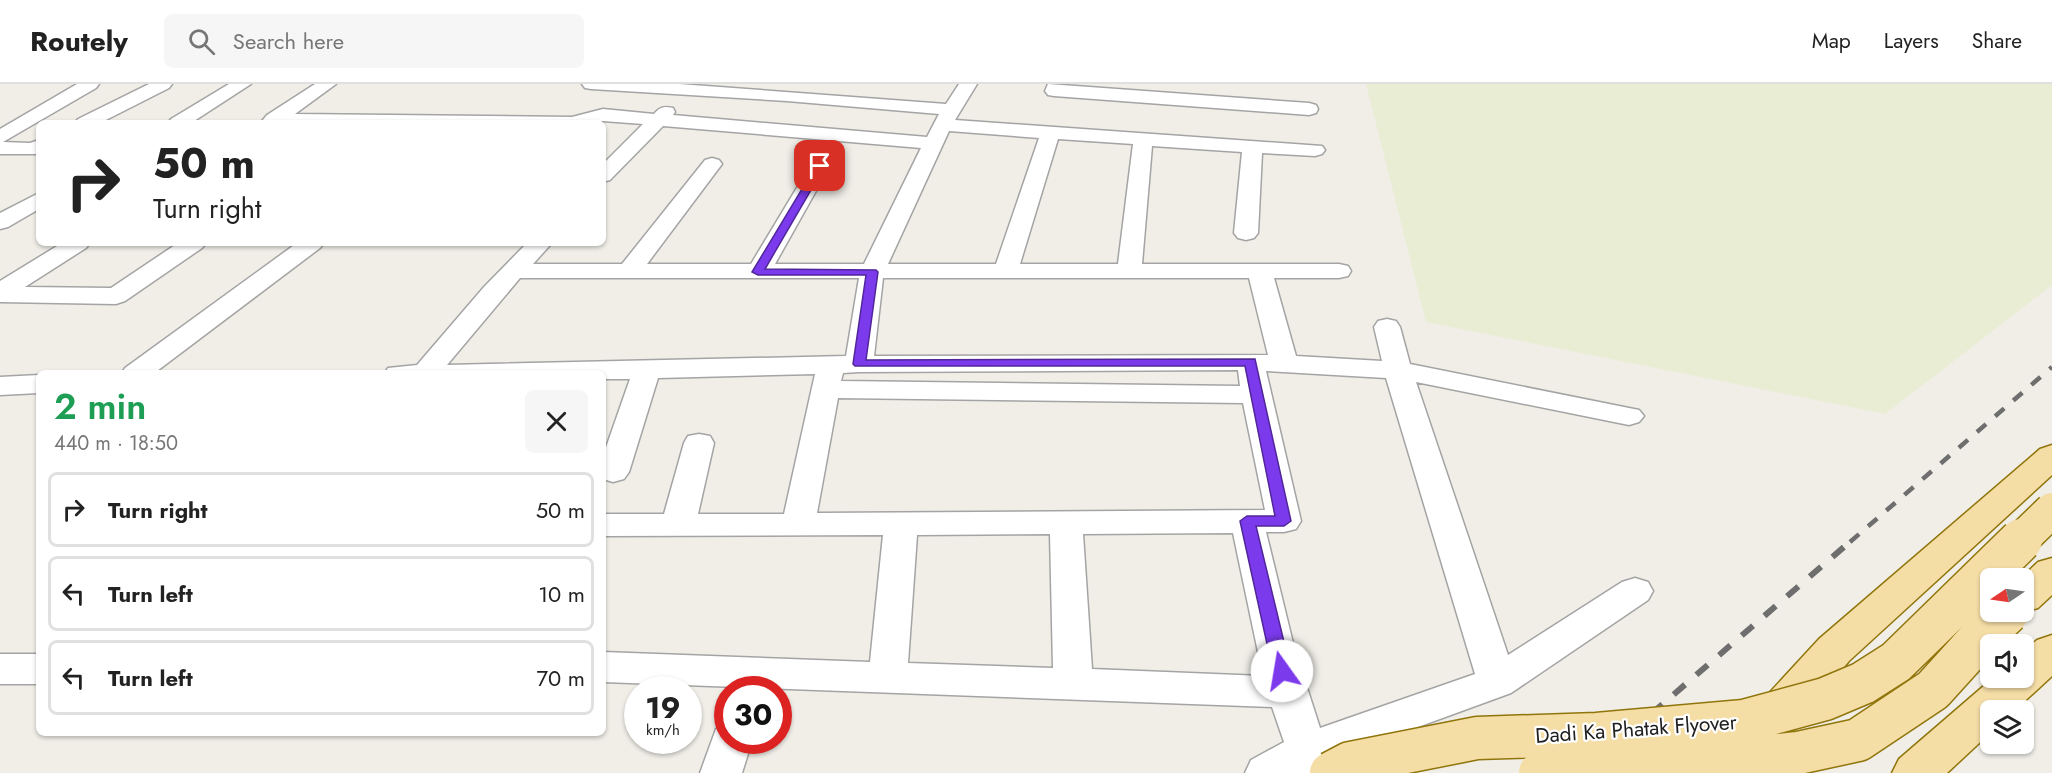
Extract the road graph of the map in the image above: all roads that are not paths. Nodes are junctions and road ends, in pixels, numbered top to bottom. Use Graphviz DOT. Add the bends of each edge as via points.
graph roads {
  1 [pos="90,84"];
  2 [pos="163,84"];
  3 [pos="242,84"];
  4 [pos="327,84"];
  5 [pos="591,84"];
  6 [pos="968,84"];
  7 [pos="1057,84"];
  8 [pos="1277,84"];
  9 [pos="691,90"];
  10 [pos="1147,91"];
  11 [pos="1219,93"];
  12 [pos="1281,107"];
  13 [pos="1309,109"];
  14 [pos="0,115"];
  15 [pos="36,116"];
  16 [pos="91,120"];
  17 [pos="183,120"];
  18 [pos="273,120"];
  19 [pos="584,120"];
  20 [pos="657,121"];
  21 [pos="942,126"];
  22 [pos="1052,132"];
  23 [pos="0,137"];
  24 [pos="1143,139"];
  25 [pos="1252,147"];
  26 [pos="0,148"];
  27 [pos="36,148"];
  28 [pos="1315,150"];
  29 [pos="712,164"];
  30 [pos="820,166"];
  31 [pos="606,171"];
  32 [pos="36,202"];
  33 [pos="0,222"];
  34 [pos="36,223"];
  35 [pos="1246,233"];
  36 [pos="73,246"];
  37 [pos="190,246"];
  38 [pos="308,246"];
  39 [pos="537,246"];
  40 [pos="1259,270"];
  41 [pos="513,271"];
  42 [pos="628,272"];
  43 [pos="758,272"];
  44 [pos="872,272"];
  45 [pos="1005,272"];
  46 [pos="1129,272"];
  47 [pos="1339,272"];
  48 [pos="0,293"];
  49 [pos="1387,327"];
  50 [pos="1251,362"];
  51 [pos="1284,364"];
  52 [pos="140,370"];
  53 [pos="415,370"];
  54 [pos="647,370"];
  55 [pos="1398,370"];
  56 [pos="606,371"];
  57 [pos="838,373"];
  58 [pos="36,384"];
  59 [pos="0,386"];
  60 [pos="1256,395"];
  61 [pos="1629,416"];
  62 [pos="699,443"];
  63 [pos="2052,456"];
  64 [pos="613,472"];
  65 [pos="2052,510"];
  66 [pos="1247,521"];
  67 [pos="1066,523"];
  68 [pos="901,524"];
  69 [pos="606,525"];
  70 [pos="798,525"];
  71 [pos="678,526"];
  72 [pos="2052,572"];
  73 [pos="2034,589"];
  74 [pos="1635,591"];
  75 [pos="1997,622"];
  76 [pos="2052,651"];
  77 [pos="606,668"];
  78 [pos="2034,668"];
  79 [pos="0,669"];
  80 [pos="36,669"];
  81 [pos="714,678"];
  82 [pos="888,678"];
  83 [pos="792,680"];
  84 [pos="1497,682"];
  85 [pos="1074,684"];
  86 [pos="2012,688"];
  87 [pos="1287,692"];
  88 [pos="727,754"];
  89 [pos="1319,765"];
  90 [pos="721,773"];
  91 [pos="1266,773"];
  92 [pos="1540,773"];
  93 [pos="1727,773"];
  94 [pos="1916,773"];
  1 -- 15 [label="street"];
  2 -- 16 [label="street"];
  3 -- 17 [label="street"];
  4 -- 18 [label="street"];
  5 -- 9 [label="street"];
  6 -- 21 [label="street"];
  7 -- 10 [label="street" via="1054,91"];
  8 -- 12 [label="street"];
  9 -- 20 [label="street"];
  9 -- 21 [label="street"];
  10 -- 11 [label="street"];
  11 -- 12 [label="street"];
  12 -- 13 [label="street"];
  14 -- 15 [label="street"];
  15 -- 23 [label="street"];
  19 -- 20 [label="street" via="603,115"];
  20 -- 21 [label="street"];
  20 -- 31 [label="street"];
  21 -- 22 [label="street"];
  21 -- 44 [label="street"];
  22 -- 24 [label="street"];
  22 -- 45 [label="street"];
  24 -- 25 [label="street"];
  24 -- 46 [label="street"];
  25 -- 28 [label="street"];
  25 -- 35 [label="street"];
  26 -- 27 [label="street"];
  29 -- 42 [label="street"];
  30 -- 43 [label="street"];
  32 -- 33 [label="street"];
  33 -- 34 [label="street"];
  36 -- 48 [label="street"];
  37 -- 48 [label="street" via="116,296"];
  38 -- 52 [label="street"];
  39 -- 41 [label="street"];
  40 -- 46 [label="street"];
  40 -- 47 [label="street"];
  40 -- 51 [label="street"];
  41 -- 42 [label="street"];
  41 -- 53 [label="street"];
  42 -- 43 [label="street"];
  43 -- 44 [label="street"];
  44 -- 45 [label="street"];
  44 -- 57 [label="street"];
  45 -- 46 [label="street"];
  49 -- 55 [label="street"];
  50 -- 51 [label="street"];
  50 -- 57 [label="street"];
  50 -- 60 [label="street"];
  51 -- 55 [label="street"];
  54 -- 56 [label="street"];
  54 -- 57 [label="street"];
  54 -- 64 [label="street"];
  55 -- 61 [label="street"];
  55 -- 84 [label="street"];
  57 -- 60 [label="street"];
  57 -- 70 [label="street"];
  58 -- 59 [label="street"];
  60 -- 66 [label="street" via="1284,521"];
  62 -- 71 [label="street"];
  63 -- 93 [label="main road" via="1834,650"];
  65 -- 89 [label="main road, Dadi Ka Phatak Flyover, bridge" via="1896,662 1863,683 1825,699 1744,721 1597,734 1478,738 1350,763"];
  66 -- 67 [label="street"];
  66 -- 87 [label="street"];
  67 -- 68 [label="street"];
  67 -- 85 [label="street"];
  68 -- 70 [label="street"];
  68 -- 82 [label="street"];
  69 -- 71 [label="street"];
  70 -- 71 [label="street"];
  72 -- 73 [label="main road"];
  74 -- 84 [label="street"];
  75 -- 92 [label="main road, Dadi Ka Phatak Flyover, bridge" via="1934,690 1858,740 1798,753"];
  76 -- 78 [label="main road"];
  77 -- 81 [label="street"];
  79 -- 80 [label="street"];
  82 -- 83 [label="street"];
  82 -- 85 [label="street"];
  84 -- 89 [label="street"];
  85 -- 87 [label="street"];
  86 -- 94 [label="main road"];
  87 -- 89 [label="street"];
  88 -- 90 [label="street"];
  89 -- 91 [label="street"];
}
